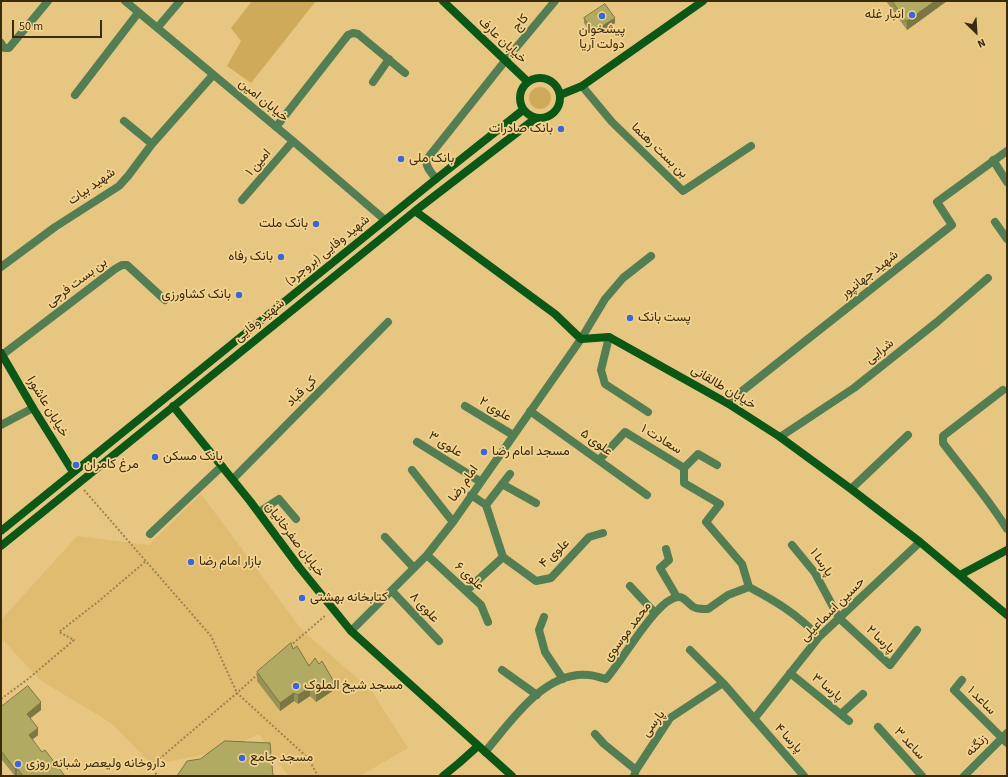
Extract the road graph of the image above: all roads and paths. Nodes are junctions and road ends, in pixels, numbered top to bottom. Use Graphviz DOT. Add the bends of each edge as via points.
graph roads {
  1 [pos="48,1"];
  2 [pos="125,1"];
  3 [pos="180,1"];
  4 [pos="443,1"];
  5 [pos="555,1"];
  6 [pos="703,1"];
  7 [pos="138,13"];
  8 [pos="158,27"];
  9 [pos="1,44"];
  10 [pos="389,59"];
  11 [pos="505,61"];
  12 [pos="405,73"];
  13 [pos="213,75"];
  14 [pos="373,82"];
  15 [pos="528,82"];
  16 [pos="582,86"];
  17 [pos="560,94"];
  18 [pos="75,95"];
  19 [pos="524,110"];
  20 [pos="536,118"];
  21 [pos="124,121"];
  22 [pos="276,126"];
  23 [pos="293,141"];
  24 [pos="152,144"];
  25 [pos="751,146"];
  26 [pos="1007,151"];
  27 [pos="993,160"];
  28 [pos="436,178"];
  29 [pos="1007,182"];
  30 [pos="242,200"];
  31 [pos="415,211"];
  32 [pos="386,220"];
  33 [pos="995,222"];
  34 [pos="1007,239"];
  35 [pos="651,256"];
  36 [pos="1,267"];
  37 [pos="988,278"];
  38 [pos="165,300"];
  39 [pos="388,322"];
  40 [pos="609,337"];
  41 [pos="581,339"];
  42 [pos="2,354"];
  43 [pos="1003,390"];
  44 [pos="727,403"];
  45 [pos="173,406"];
  46 [pos="465,406"];
  47 [pos="32,408"];
  48 [pos="530,411"];
  49 [pos="648,412"];
  50 [pos="1,424"];
  51 [pos="513,435"];
  52 [pos="908,435"];
  53 [pos="780,438"];
  54 [pos="417,442"];
  55 [pos="599,460"];
  56 [pos="717,465"];
  57 [pos="222,466"];
  58 [pos="684,468"];
  59 [pos="412,470"];
  60 [pos="73,472"];
  61 [pos="510,474"];
  62 [pos="233,479"];
  63 [pos="481,482"];
  64 [pos="78,483"];
  65 [pos="502,484"];
  66 [pos="851,489"];
  67 [pos="471,495"];
  68 [pos="647,495"];
  69 [pos="536,503"];
  70 [pos="486,505"];
  71 [pos="259,512"];
  72 [pos="296,519"];
  73 [pos="453,522"];
  74 [pos="1007,529"];
  75 [pos="1,531"];
  76 [pos="603,533"];
  77 [pos="150,534"];
  78 [pos="385,538"];
  79 [pos="920,542"];
  80 [pos="792,545"];
  81 [pos="1,546"];
  82 [pos="666,549"];
  83 [pos="1007,550"];
  84 [pos="427,555"];
  85 [pos="503,557"];
  86 [pos="146,561"];
  87 [pos="414,568"];
  88 [pos="960,575"];
  89 [pos="630,586"];
  90 [pos="749,587"];
  91 [pos="392,591"];
  92 [pos="466,591"];
  93 [pos="677,596"];
  94 [pos="333,609"];
  95 [pos="655,613"];
  96 [pos="1007,615"];
  97 [pos="544,617"];
  98 [pos="839,618"];
  99 [pos="488,622"];
  100 [pos="917,630"];
  101 [pos="351,631"];
  102 [pos="819,637"];
  103 [pos="439,641"];
  104 [pos="690,650"];
  105 [pos="285,651"];
  106 [pos="502,670"];
  107 [pos="261,672"];
  108 [pos="790,673"];
  109 [pos="563,679"];
  110 [pos="962,680"];
  111 [pos="723,683"];
  112 [pos="237,693"];
  113 [pos="863,694"];
  114 [pos="537,695"];
  115 [pos="1,699"];
  116 [pos="841,714"];
  117 [pos="754,719"];
  118 [pos="849,721"];
  119 [pos="878,727"];
  120 [pos="595,734"];
  121 [pos="1005,738"];
  122 [pos="478,746"];
  123 [pos="485,752"];
  124 [pos="635,773"];
  125 [pos="157,776"];
  126 [pos="318,776"];
  127 [pos="442,776"];
  128 [pos="512,776"];
  129 [pos="804,776"];
  130 [pos="922,776"];
  131 [pos="964,776"];
  1 -- 9 [label="street" via="9,48 4,48"];
  2 -- 7 [label="street, خیابان امین"];
  3 -- 8 [label="street"];
  4 -- 11 [label="main road, خیابان عارف"];
  5 -- 11 [label="street, کاج"];
  6 -- 16 [label="main road"];
  7 -- 8 [label="street, خیابان امین"];
  7 -- 18 [label="street"];
  8 -- 13 [label="street, خیابان امین"];
  10 -- 12 [label="street"];
  10 -- 14 [label="street"];
  10 -- 22 [label="street" via="358,34 348,35"];
  11 -- 15 [label="main road, خیابان عارف"];
  11 -- 28 [label="street, کاج" via="427,159 427,166"];
  13 -- 22 [label="street, خیابان امین"];
  13 -- 24 [label="street, شهید بیات"];
  15 -- 17 [label="main road" via="538,78 551,81"];
  15 -- 19 [label="main road" via="520,95"];
  16 -- 17 [label="main road"];
  16 -- 25 [label="street, بن بست رهنما" via="612,122 683,191"];
  17 -- 20 [label="main road" via="559,104 551,115"];
  19 -- 20 [label="main road"];
  19 -- 28 [label="main road, شهید وفایی (بروجرد)"];
  20 -- 31 [label="main road, شهید وفایی"];
  21 -- 24 [label="street"];
  22 -- 23 [label="street, خیابان امین"];
  23 -- 30 [label="street, امین ۱"];
  23 -- 32 [label="street, خیابان امین"];
  24 -- 36 [label="street, شهید بیات" via="119,186"];
  26 -- 27 [label="street, شهید جهانپور"];
  27 -- 29 [label="street"];
  27 -- 44 [label="street, شهید جهانپور" via="937,202 952,225"];
  28 -- 32 [label="main road, شهید وفایی (بروجرد)"];
  31 -- 41 [label="main road" via="555,314"];
  31 -- 45 [label="main road, شهید وفایی"];
  32 -- 60 [label="main road, شهید وفایی (بروجرد)"];
  33 -- 34 [label="street"];
  35 -- 41 [label="street, امام رضا" via="623,278 605,299"];
  37 -- 53 [label="street, شرایی" via="938,322 854,388"];
  38 -- 42 [label="street, بن بست فرجی" via="128,265 122,265"];
  39 -- 62 [label="street, کی قباد"];
  40 -- 41 [label="main road"];
  40 -- 44 [label="main road, خیابان طالقانی"];
  40 -- 49 [label="street" via="601,370 605,384"];
  41 -- 48 [label="street, امام رضا"];
  42 -- 47 [label="main road, خیابان عاشورا"];
  43 -- 74 [label="street" via="943,436 943,443 994,507"];
  44 -- 53 [label="main road, خیابان طالقانی"];
  45 -- 57 [label="main road, خیابان صفرخانیان"];
  45 -- 64 [label="main road, شهید وفایی"];
  46 -- 51 [label="street, علوی ۲"];
  47 -- 50 [label="street"];
  47 -- 60 [label="main road, خیابان عاشورا"];
  48 -- 51 [label="street, امام رضا"];
  48 -- 55 [label="street, علوی ۵"];
  51 -- 63 [label="street, امام رضا"];
  52 -- 66 [label="street"];
  53 -- 66 [label="main road, خیابان طالقانی"];
  54 -- 63 [label="street, علوی ۳"];
  55 -- 58 [label="street, سعادت ۱" via="625,432"];
  55 -- 68 [label="street, علوی ۵"];
  56 -- 58 [label="street" via="698,454"];
  57 -- 62 [label="main road, خیابان صفرخانیان"];
  57 -- 77 [label="street"];
  58 -- 90 [label="street, سعادت ۱" via="684,483 720,504 706,522 742,564"];
  59 -- 73 [label="street"];
  60 -- 75 [label="main road"];
  61 -- 65 [label="street"];
  62 -- 71 [label="main road, خیابان صفرخانیان"];
  63 -- 67 [label="street, امام رضا"];
  64 -- 81 [label="main road, شهید وفایی"];
  64 -- 86 [label="path"];
  65 -- 69 [label="street"];
  65 -- 70 [label="street"];
  66 -- 79 [label="main road, خیابان طالقانی"];
  67 -- 70 [label="street"];
  67 -- 73 [label="street, امام رضا"];
  70 -- 85 [label="street"];
  71 -- 72 [label="street" via="279,499"];
  71 -- 94 [label="main road, خیابان صفرخانیان" via="299,568"];
  73 -- 84 [label="street, امام رضا"];
  76 -- 85 [label="street, علوی ۴" via="590,537 551,578 536,581"];
  78 -- 87 [label="street"];
  79 -- 88 [label="main road, خیابان طالقانی"];
  79 -- 98 [label="street, حسین اسماعیلی"];
  80 -- 98 [label="street, پارسا ۱" via="815,573"];
  82 -- 93 [label="street" via="669,560 660,568"];
  83 -- 88 [label="main road"];
  84 -- 87 [label="street, امام رضا"];
  84 -- 92 [label="street, علوی ۶"];
  85 -- 92 [label="street"];
  86 -- 112 [label="path" via="211,636"];
  86 -- 115 [label="path" via="59,632 74,640"];
  87 -- 91 [label="street, امام رضا"];
  88 -- 96 [label="main road, خیابان طالقانی"];
  89 -- 95 [label="street"];
  90 -- 93 [label="street" via="728,595 708,610 694,608 682,597"];
  90 -- 102 [label="street" via="802,620"];
  91 -- 101 [label="street, امام رضا"];
  91 -- 103 [label="street, علوی ۸"];
  92 -- 99 [label="street, علوی ۶" via="481,605"];
  93 -- 95 [label="street, محمد موسوی"];
  94 -- 101 [label="main road, خیابان صفرخانیان"];
  94 -- 105 [label="path"];
  95 -- 109 [label="street, محمد موسوی" via="606,679 588,675"];
  97 -- 109 [label="street" via="539,630 545,652"];
  98 -- 100 [label="street, پارسا ۲" via="890,665"];
  98 -- 102 [label="street, حسین اسماعیلی"];
  101 -- 122 [label="main road, خیابان صفرخانیان"];
  102 -- 108 [label="street, حسین اسماعیلی"];
  104 -- 111 [label="street, پارسا ۴"];
  106 -- 114 [label="street"];
  107 -- 112 [label="path"];
  108 -- 116 [label="street, پارسا ۳"];
  108 -- 117 [label="street, حسین اسماعیلی"];
  109 -- 114 [label="street, محمد موسوی"];
  110 -- 121 [label="street, ساعد ۱" via="954,690"];
  111 -- 117 [label="street, پارسا ۴"];
  111 -- 124 [label="street, پارسی" via="670,718"];
  112 -- 125 [label="path" via="152,765"];
  112 -- 126 [label="path" via="308,758"];
  113 -- 116 [label="street"];
  114 -- 123 [label="street, محمد موسوی"];
  116 -- 118 [label="street, پارسا ۳"];
  117 -- 129 [label="street, پارسا ۴"];
  119 -- 130 [label="street, ساعد ۳"];
  120 -- 124 [label="street"];
  121 -- 131 [label="street, زنگنه"];
  122 -- 123 [label="main road, خیابان صفرخانیان"];
  122 -- 127 [label="main road"];
  123 -- 128 [label="main road, خیابان صفرخانیان"];
}
